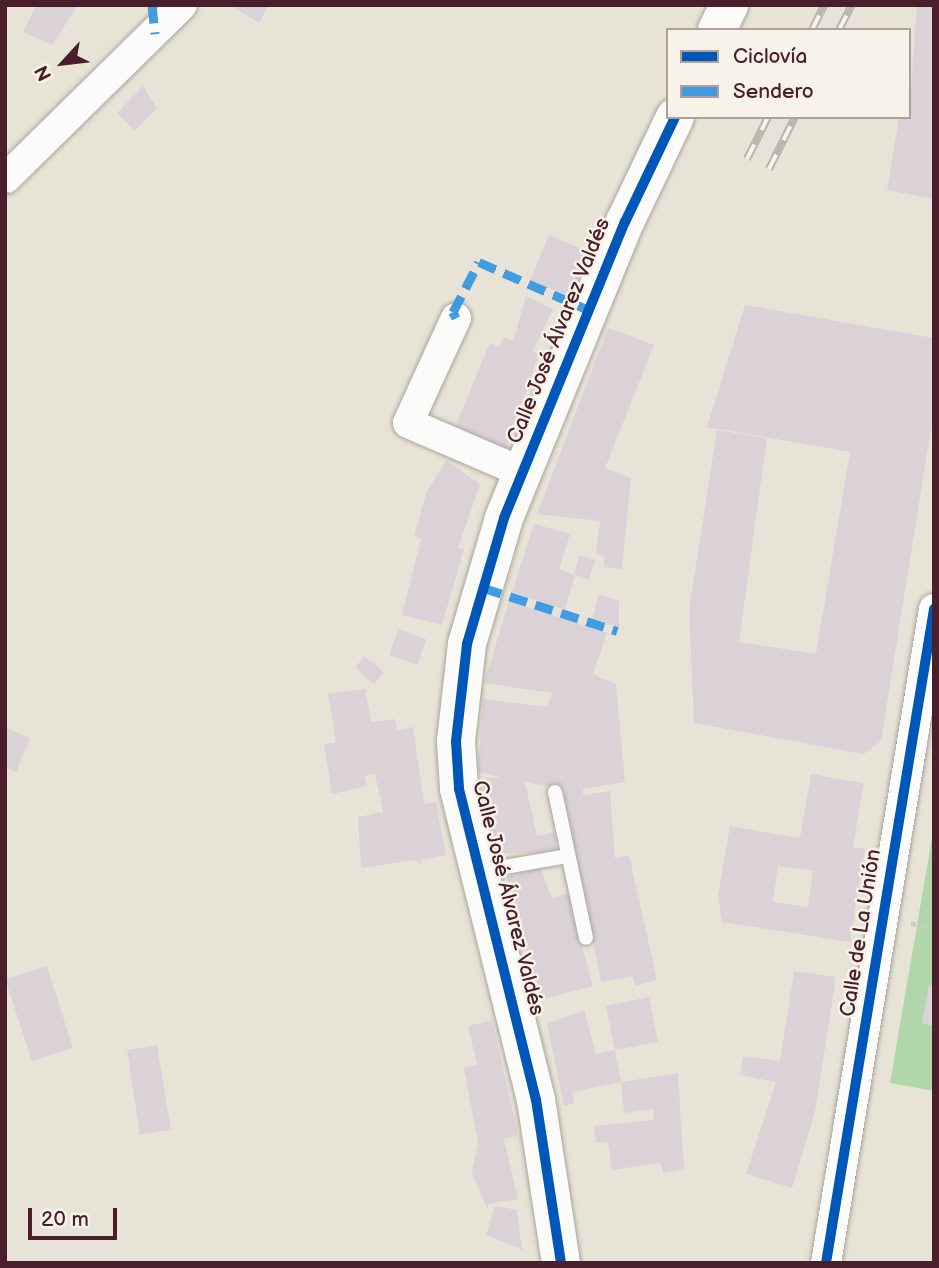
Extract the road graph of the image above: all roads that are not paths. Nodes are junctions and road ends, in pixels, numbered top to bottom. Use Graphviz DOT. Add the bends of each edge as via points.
graph roads {
  1 [pos="182,5"];
  2 [pos="729,5"];
  3 [pos="718,28"];
  4 [pos="674,119"];
  5 [pos="5,178"];
  6 [pos="456,318"];
  7 [pos="522,472"];
  8 [pos="934,608"];
  9 [pos="555,792"];
  10 [pos="567,856"];
  11 [pos="479,872"];
  12 [pos="586,938"];
  13 [pos="561,1263"];
  14 [pos="826,1263"];
  1 -- 5 [label="street"];
  2 -- 3 [label="street"];
  4 -- 7 [label="street, Calle José Álvarez Valdés" via="625,222"];
  6 -- 7 [label="street" via="408,423"];
  7 -- 11 [label="street, Calle José Álvarez Valdés" via="467,644 460,705 459,788"];
  8 -- 14 [label="street, Calle de La Unión"];
  9 -- 10 [label="lane"];
  10 -- 11 [label="lane, Calle José Álvarez Valdés"];
  10 -- 12 [label="lane"];
  11 -- 13 [label="street, Calle José Álvarez Valdés" via="536,1100"];
}
